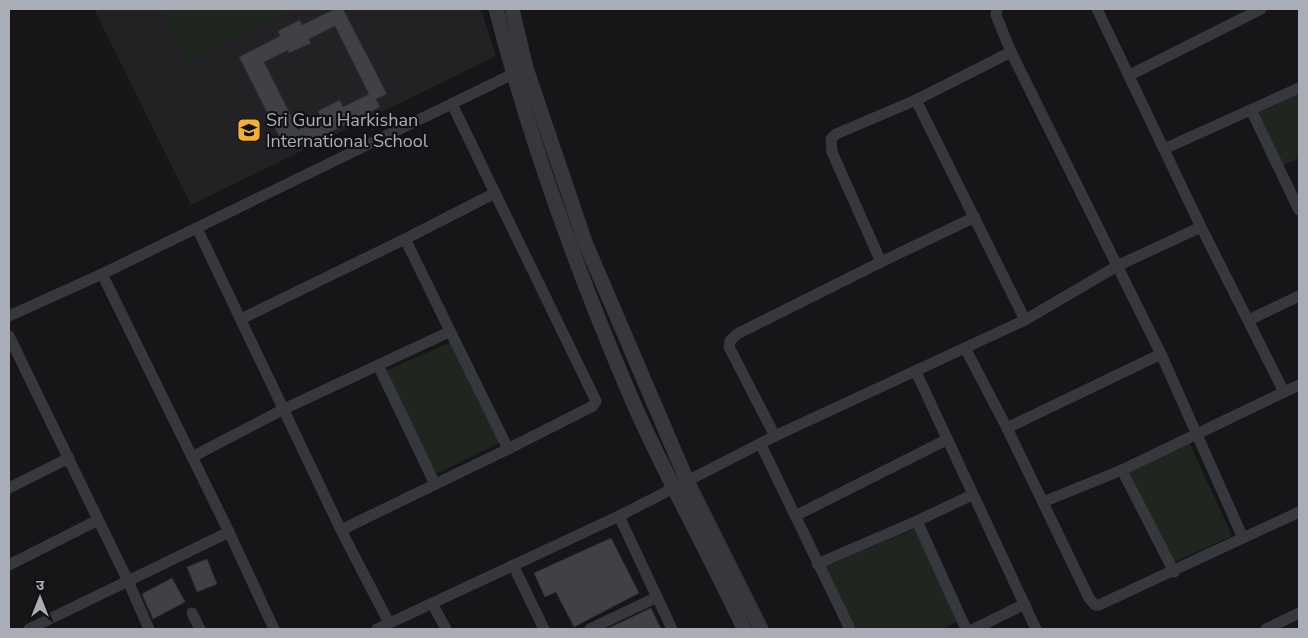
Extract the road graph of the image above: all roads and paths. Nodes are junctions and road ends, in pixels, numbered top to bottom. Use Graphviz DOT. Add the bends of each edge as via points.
graph roads {
  1 [pos="496,9"];
  2 [pos="512,9"];
  3 [pos="997,9"];
  4 [pos="1097,9"];
  5 [pos="1261,9"];
  6 [pos="1011,52"];
  7 [pos="519,71"];
  8 [pos="1130,75"];
  9 [pos="1299,88"];
  10 [pos="916,100"];
  11 [pos="452,104"];
  12 [pos="1251,110"];
  13 [pos="1164,149"];
  14 [pos="495,193"];
  15 [pos="1299,210"];
  16 [pos="975,217"];
  17 [pos="1201,226"];
  18 [pos="197,228"];
  19 [pos="405,239"];
  20 [pos="881,262"];
  21 [pos="1119,265"];
  22 [pos="102,274"];
  23 [pos="1299,296"];
  24 [pos="9,316"];
  25 [pos="241,319"];
  26 [pos="1025,320"];
  27 [pos="1249,320"];
  28 [pos="449,332"];
  29 [pos="9,336"];
  30 [pos="965,348"];
  31 [pos="1162,354"];
  32 [pos="378,365"];
  33 [pos="916,372"];
  34 [pos="1299,385"];
  35 [pos="1284,392"];
  36 [pos="284,409"];
  37 [pos="1007,428"];
  38 [pos="1195,433"];
  39 [pos="776,436"];
  40 [pos="946,440"];
  41 [pos="761,445"];
  42 [pos="508,449"];
  43 [pos="192,457"];
  44 [pos="69,458"];
  45 [pos="1122,470"];
  46 [pos="688,483"];
  47 [pos="435,484"];
  48 [pos="9,488"];
  49 [pos="674,490"];
  50 [pos="972,495"];
  51 [pos="1043,502"];
  52 [pos="1299,512"];
  53 [pos="620,516"];
  54 [pos="795,516"];
  55 [pos="98,520"];
  56 [pos="917,521"];
  57 [pos="341,530"];
  58 [pos="229,532"];
  59 [pos="1243,538"];
  60 [pos="817,564"];
  61 [pos="9,565"];
  62 [pos="513,565"];
  63 [pos="1174,572"];
  64 [pos="128,581"];
  65 [pos="657,597"];
  66 [pos="432,603"];
  67 [pos="1025,604"];
  68 [pos="192,612"];
  69 [pos="1299,613"];
  70 [pos="389,623"];
  71 [pos="29,629"];
  72 [pos="149,629"];
  73 [pos="200,629"];
  74 [pos="274,629"];
  75 [pos="377,629"];
  76 [pos="446,629"];
  77 [pos="544,629"];
  78 [pos="590,629"];
  79 [pos="672,629"];
  80 [pos="744,629"];
  81 [pos="761,629"];
  82 [pos="850,629"];
  83 [pos="966,629"];
  84 [pos="974,629"];
  85 [pos="1036,629"];
  86 [pos="1266,629"];
  1 -- 7 [label="street"];
  2 -- 7 [label="street"];
  3 -- 6 [label="street" via="996,15"];
  4 -- 8 [label="street"];
  5 -- 8 [label="street"];
  6 -- 10 [label="street"];
  6 -- 21 [label="street"];
  7 -- 11 [label="street"];
  7 -- 46 [label="street" via="585,242"];
  7 -- 49 [label="street" via="557,214 630,395"];
  8 -- 13 [label="street"];
  9 -- 12 [label="street"];
  10 -- 16 [label="street"];
  10 -- 20 [label="street" via="840,131 831,139 832,152"];
  11 -- 14 [label="street"];
  11 -- 18 [label="street"];
  12 -- 13 [label="street"];
  12 -- 15 [label="street"];
  13 -- 17 [label="street"];
  14 -- 19 [label="street"];
  14 -- 42 [label="street" via="596,401 593,406"];
  16 -- 20 [label="street"];
  16 -- 26 [label="street"];
  17 -- 21 [label="street"];
  17 -- 27 [label="street"];
  18 -- 22 [label="street"];
  18 -- 25 [label="street"];
  19 -- 25 [label="street"];
  19 -- 28 [label="street"];
  20 -- 39 [label="street" via="730,340 730,347"];
  21 -- 26 [label="street"];
  21 -- 31 [label="street"];
  22 -- 24 [label="street"];
  22 -- 43 [label="street"];
  23 -- 27 [label="street"];
  25 -- 36 [label="street"];
  26 -- 30 [label="street"];
  27 -- 35 [label="street"];
  28 -- 32 [label="street"];
  28 -- 42 [label="street"];
  29 -- 44 [label="street"];
  30 -- 33 [label="street"];
  30 -- 37 [label="street"];
  31 -- 37 [label="street"];
  31 -- 38 [label="street"];
  32 -- 36 [label="street"];
  32 -- 47 [label="street"];
  33 -- 39 [label="street"];
  33 -- 40 [label="street"];
  34 -- 35 [label="street"];
  35 -- 38 [label="street"];
  36 -- 43 [label="street"];
  36 -- 57 [label="street"];
  37 -- 51 [label="street"];
  38 -- 45 [label="street"];
  38 -- 59 [label="street"];
  39 -- 41 [label="street"];
  40 -- 50 [label="street"];
  40 -- 54 [label="street"];
  41 -- 46 [label="street"];
  41 -- 54 [label="street"];
  42 -- 47 [label="street"];
  43 -- 58 [label="street"];
  44 -- 48 [label="street"];
  44 -- 55 [label="street"];
  45 -- 51 [label="street"];
  45 -- 63 [label="street"];
  46 -- 49 [label="street"];
  46 -- 81 [label="street"];
  47 -- 57 [label="street"];
  49 -- 53 [label="street"];
  49 -- 80 [label="street"];
  50 -- 56 [label="street"];
  50 -- 67 [label="street"];
  51 -- 63 [label="street" via="1095,605"];
  52 -- 59 [label="street"];
  53 -- 62 [label="street"];
  53 -- 65 [label="street"];
  54 -- 60 [label="street"];
  55 -- 61 [label="street"];
  55 -- 64 [label="street"];
  56 -- 60 [label="street"];
  56 -- 83 [label="street"];
  57 -- 70 [label="street"];
  58 -- 64 [label="street"];
  58 -- 74 [label="street"];
  59 -- 63 [label="street"];
  60 -- 82 [label="street"];
  62 -- 66 [label="street"];
  62 -- 77 [label="street"];
  64 -- 71 [label="street"];
  64 -- 72 [label="street"];
  65 -- 78 [label="street"];
  65 -- 79 [label="street"];
  66 -- 70 [label="street"];
  66 -- 76 [label="street"];
  67 -- 84 [label="street"];
  67 -- 85 [label="street"];
  68 -- 73 [label="street"];
  69 -- 86 [label="street"];
  70 -- 75 [label="street"];
}
